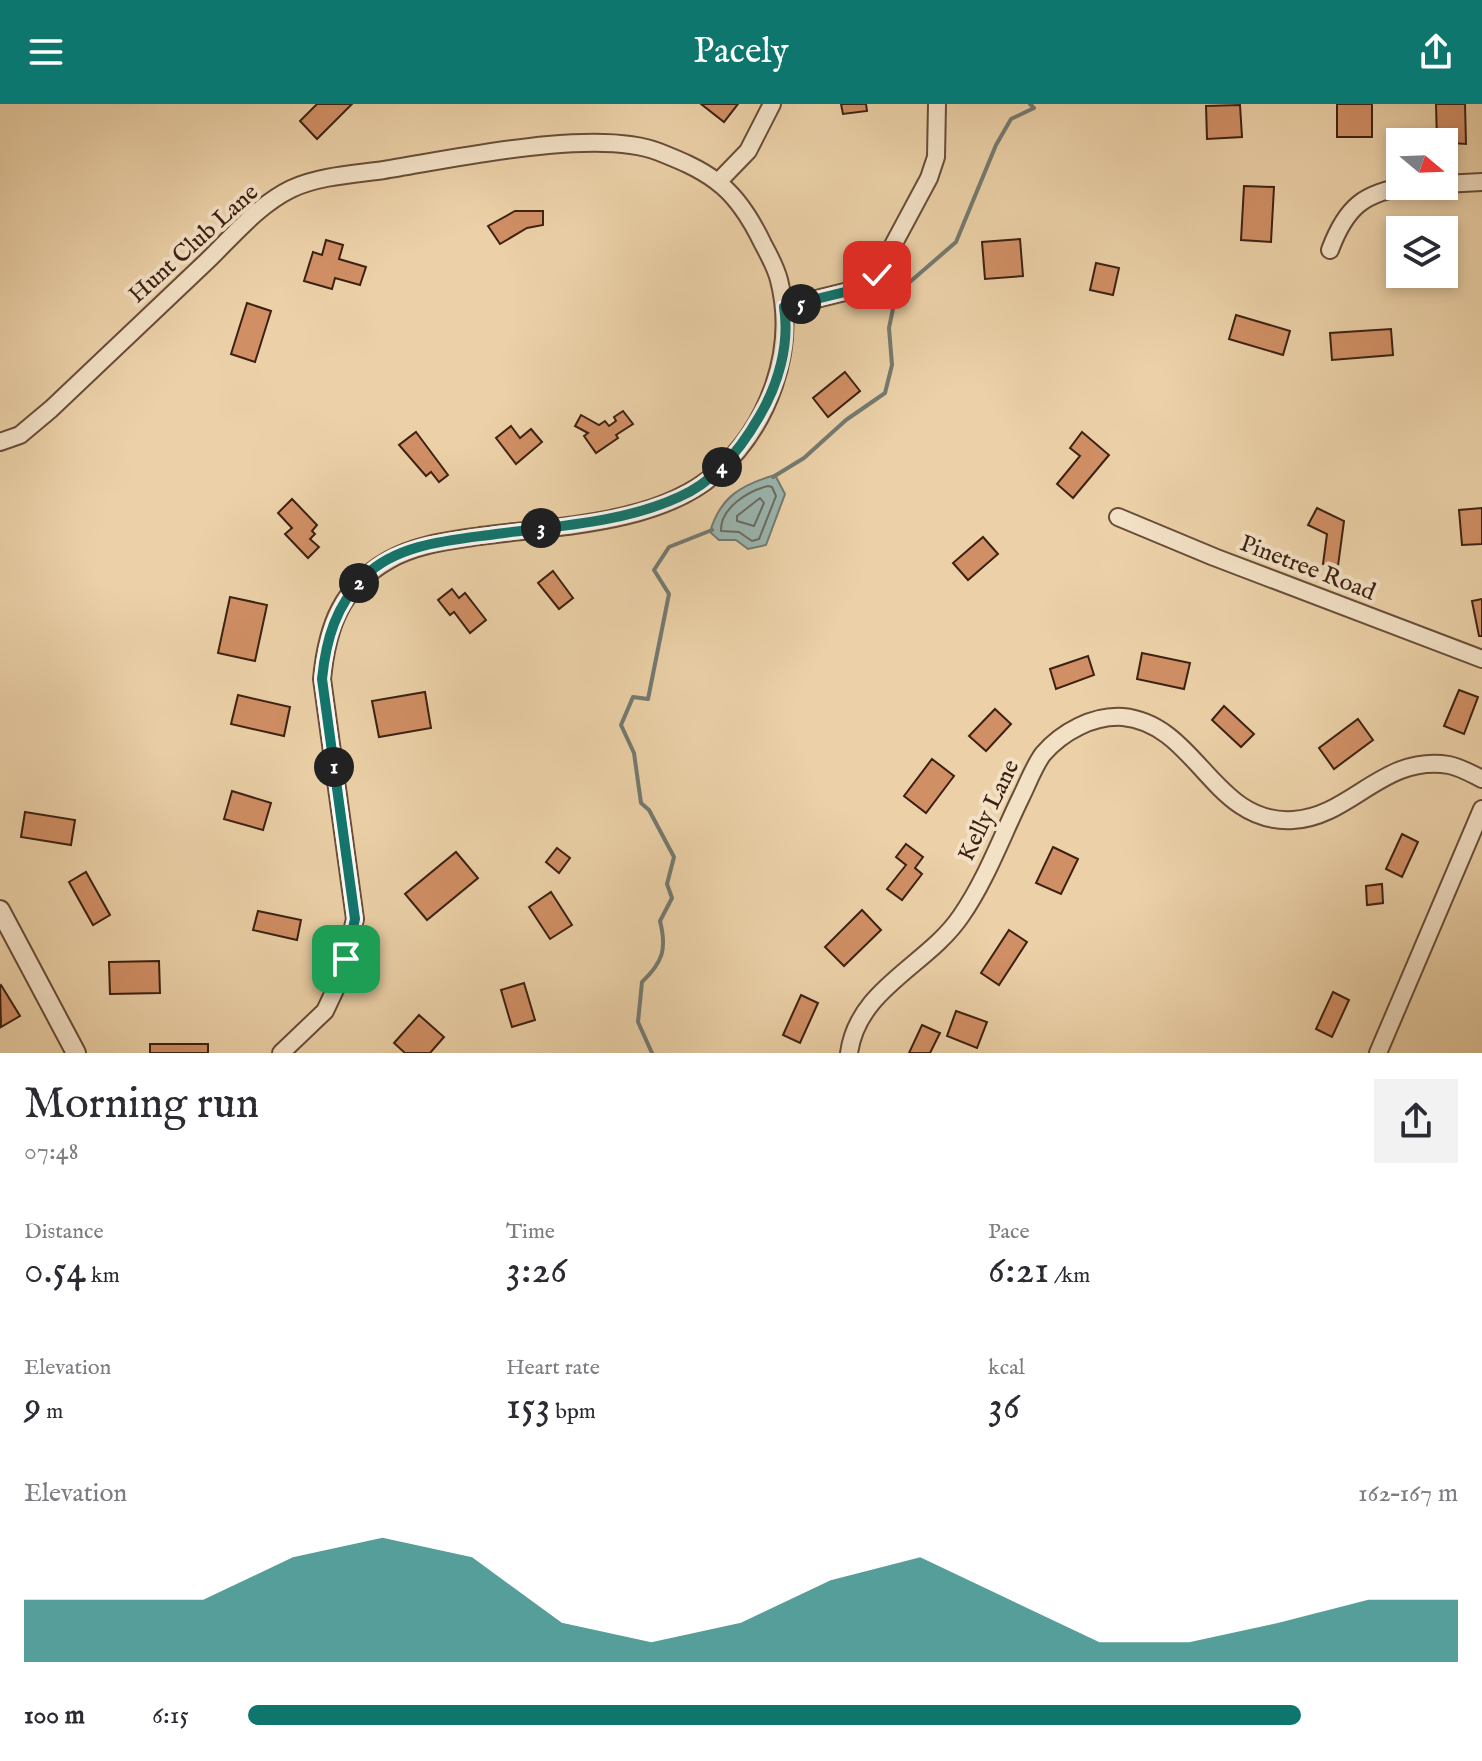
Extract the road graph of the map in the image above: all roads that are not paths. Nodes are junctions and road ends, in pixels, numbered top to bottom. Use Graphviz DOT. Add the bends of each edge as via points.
graph roads {
  1 [pos="772,104"];
  2 [pos="937,104"];
  3 [pos="718,182"];
  4 [pos="1482,182"];
  5 [pos="1458,183"];
  6 [pos="1386,190"];
  7 [pos="1330,250"];
  8 [pos="784,307"];
  9 [pos="0,442"];
  10 [pos="1118,517"];
  11 [pos="1482,659"];
  12 [pos="1482,779"];
  13 [pos="1482,809"];
  14 [pos="0,910"];
  15 [pos="76,1053"];
  16 [pos="281,1053"];
  17 [pos="849,1053"];
  18 [pos="1378,1053"];
  1 -- 3 [label="street" via="748,151"];
  2 -- 8 [label="street" via="936,157 929,178 877,275 861,288"];
  3 -- 8 [label="street, Hunt Club Lane" via="759,236 779,276"];
  3 -- 9 [label="street, Hunt Club Lane" via="647,147 609,142 447,160 291,189 252,218 51,409 20,435"];
  4 -- 5 [label="street"];
  6 -- 7 [label="street" via="1356,204 1339,225"];
  8 -- 16 [label="street, Hunt Club Lane" via="783,357 768,401 746,440 715,475 682,496 638,513 429,544 367,574 341,605 326,641 322,679 355,919 341,977 325,1011"];
  10 -- 11 [label="street, Pinetree Road"];
  12 -- 17 [label="street, Kelly Lane" via="1450,765 1412,765 1323,814 1293,820 1263,817 1237,806 1177,743 1152,726 1123,717 1093,721 1063,735 1042,756 960,918 870,1003 854,1027"];
  13 -- 18 [label="street"];
  14 -- 15 [label="street"];
}
